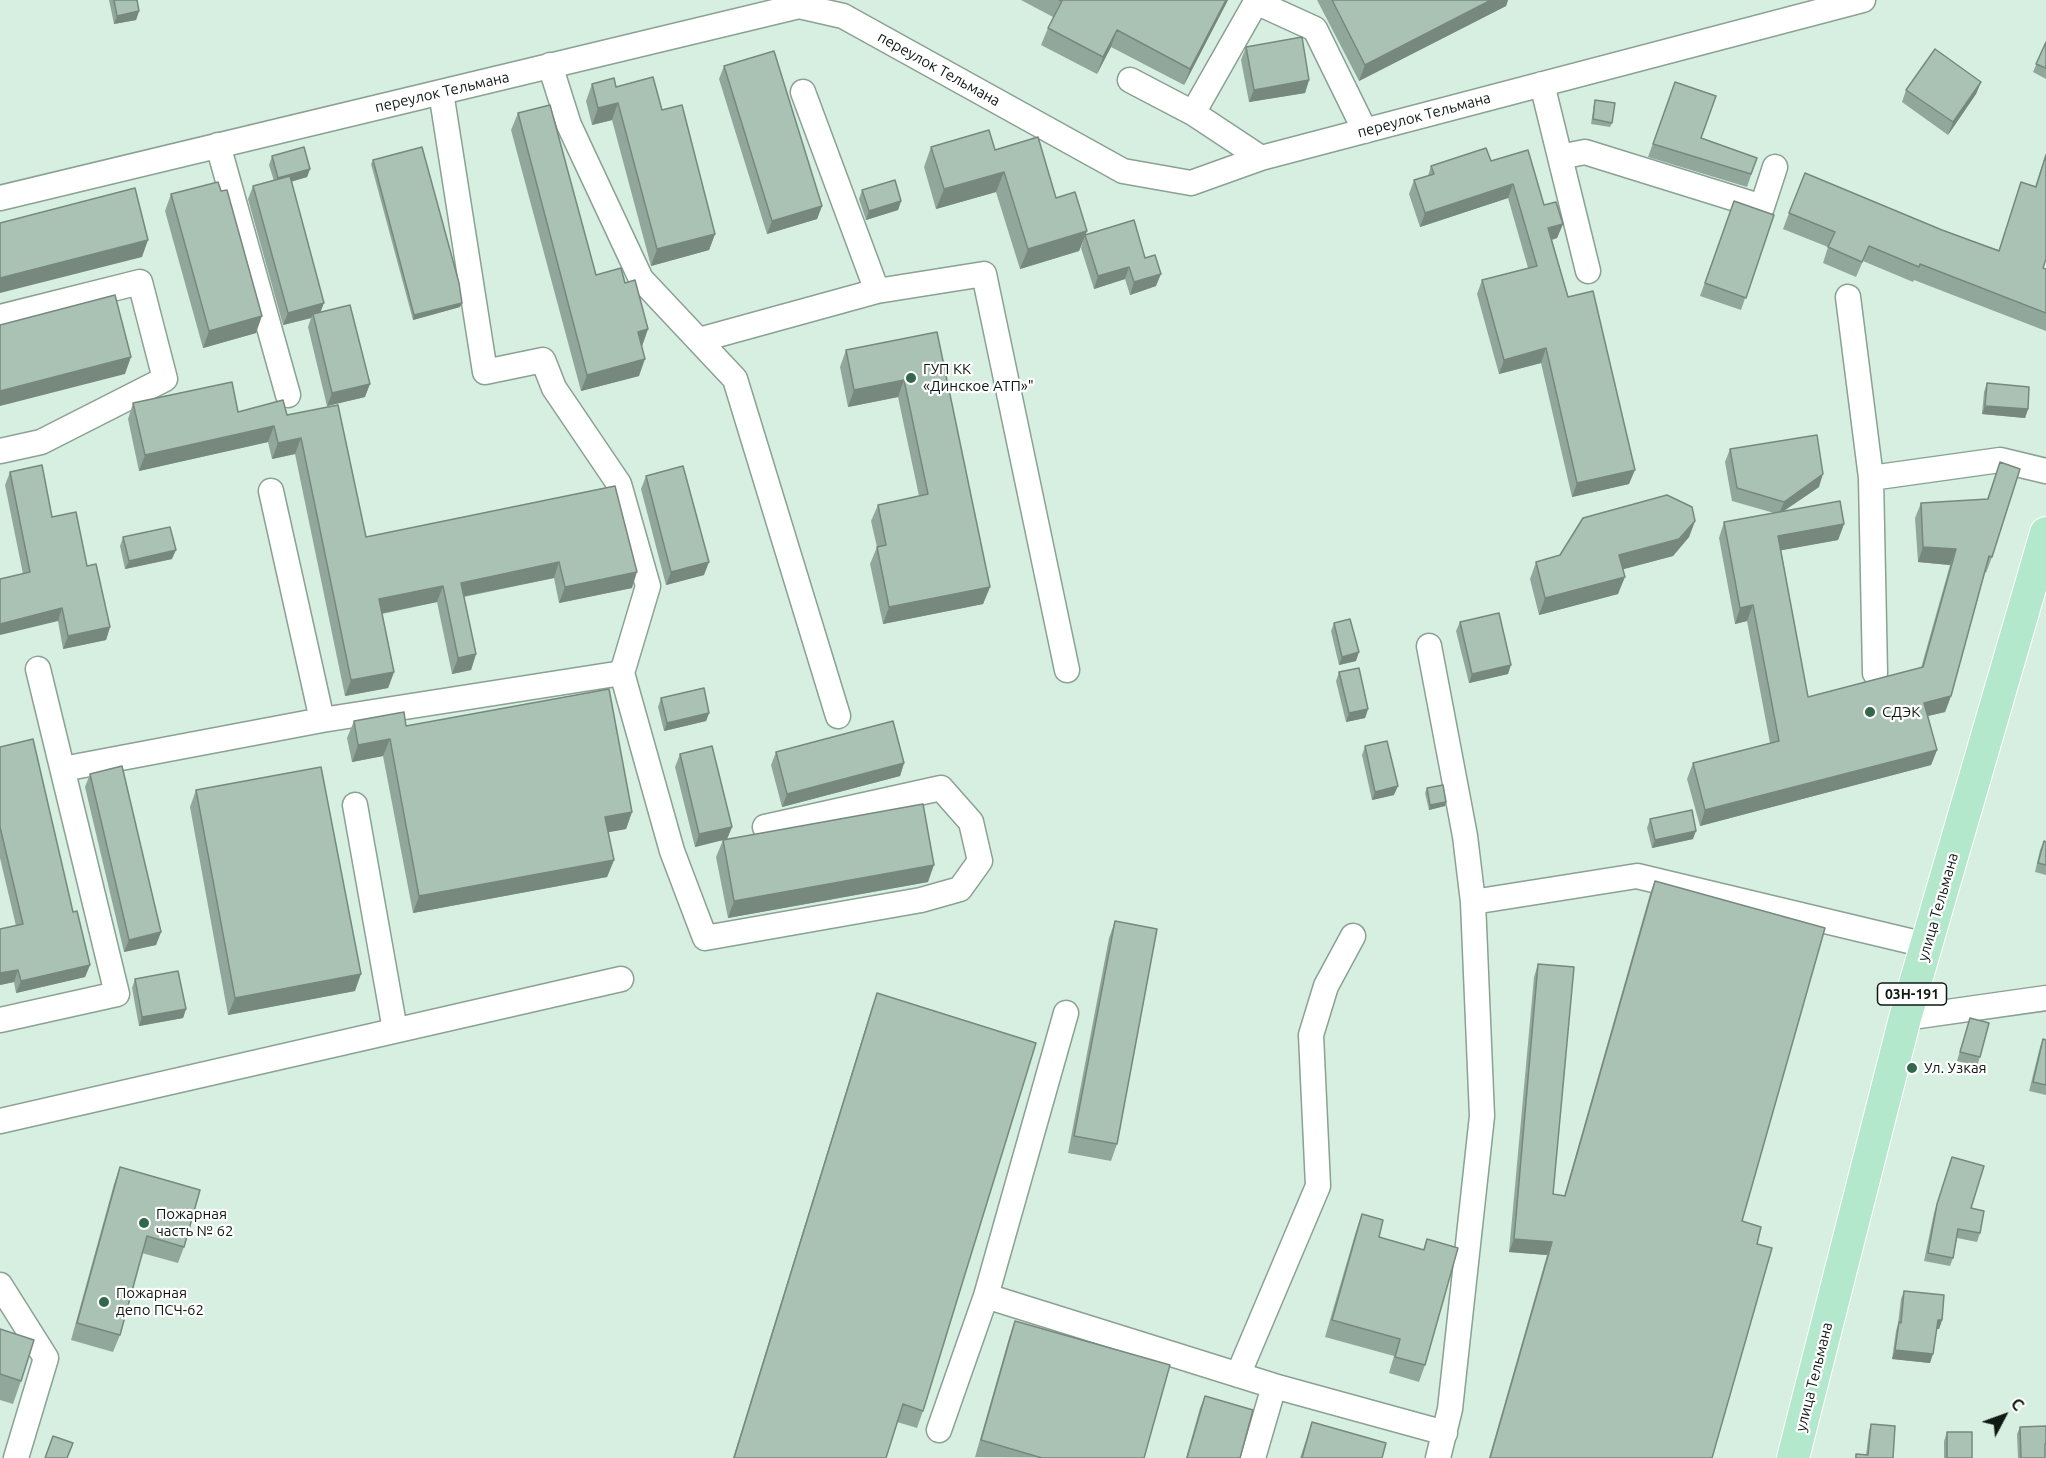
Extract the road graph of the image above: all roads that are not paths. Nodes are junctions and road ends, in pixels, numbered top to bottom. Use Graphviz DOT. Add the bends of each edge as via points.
graph roads {
  1 [pos="1863,0"];
  2 [pos="1256,1"];
  3 [pos="550,65"];
  4 [pos="1130,80"];
  5 [pos="1542,84"];
  6 [pos="441,92"];
  7 [pos="804,92"];
  8 [pos="1193,113"];
  9 [pos="1365,130"];
  10 [pos="218,145"];
  11 [pos="1560,157"];
  12 [pos="1261,158"];
  13 [pos="1775,167"];
  14 [pos="0,198"];
  15 [pos="1588,271"];
  16 [pos="877,291"];
  17 [pos="1848,297"];
  18 [pos="0,317"];
  19 [pos="699,340"];
  20 [pos="288,395"];
  21 [pos="0,451"];
  22 [pos="2046,471"];
  23 [pos="1871,478"];
  24 [pos="271,491"];
  25 [pos="2046,533"];
  26 [pos="1430,646"];
  27 [pos="38,669"];
  28 [pos="1067,670"];
  29 [pos="622,673"];
  30 [pos="1875,673"];
  31 [pos="838,716"];
  32 [pos="322,720"];
  33 [pos="63,769"];
  34 [pos="355,805"];
  35 [pos="765,827"];
  36 [pos="1473,902"];
  37 [pos="1353,936"];
  38 [pos="1926,945"];
  39 [pos="621,978"];
  40 [pos="2046,998"];
  41 [pos="1066,1013"];
  42 [pos="1905,1018"];
  43 [pos="0,1020"];
  44 [pos="396,1030"];
  45 [pos="0,1120"];
  46 [pos="0,1285"];
  47 [pos="986,1296"];
  48 [pos="1238,1375"];
  49 [pos="1274,1386"];
  50 [pos="939,1430"];
  51 [pos="1444,1433"];
  52 [pos="16,1458"];
  53 [pos="1253,1458"];
  54 [pos="1438,1458"];
  55 [pos="1793,1458"];
  1 -- 5 [label="street, переулок Тельмана"];
  2 -- 8 [label="street"];
  2 -- 9 [label="street" via="1315,29"];
  3 -- 6 [label="street, переулок Тельмана"];
  3 -- 12 [label="street, переулок Тельмана" via="799,6 843,16 1123,171 1191,183"];
  3 -- 19 [label="street" via="569,125 641,279"];
  4 -- 8 [label="street"];
  5 -- 9 [label="street, переулок Тельмана"];
  5 -- 11 [label="street"];
  6 -- 10 [label="street, переулок Тельмана"];
  6 -- 29 [label="street" via="485,372 543,360 554,388 619,484 648,586"];
  7 -- 16 [label="street"];
  8 -- 12 [label="street"];
  9 -- 12 [label="street, переулок Тельмана"];
  10 -- 14 [label="street, переулок Тельмана"];
  10 -- 20 [label="street"];
  11 -- 13 [label="street" via="1585,152 1762,207"];
  11 -- 15 [label="street"];
  16 -- 19 [label="street"];
  16 -- 28 [label="street" via="984,274"];
  17 -- 23 [label="street"];
  18 -- 21 [label="street" via="140,282 165,379 41,442"];
  19 -- 31 [label="street" via="735,379"];
  22 -- 23 [label="street" via="2000,460"];
  23 -- 30 [label="street"];
  24 -- 32 [label="street"];
  25 -- 38 [label="main road, улица Тельмана / 03Н-191"];
  26 -- 36 [label="street" via="1465,836"];
  27 -- 33 [label="street"];
  29 -- 32 [label="street"];
  29 -- 35 [label="street" via="672,851 705,938 921,900 960,889 980,861 971,822 941,788"];
  32 -- 33 [label="street"];
  33 -- 43 [label="street" via="117,994"];
  34 -- 44 [label="street"];
  36 -- 38 [label="street" via="1637,876"];
  36 -- 51 [label="street" via="1482,1116 1450,1409"];
  37 -- 48 [label="street" via="1326,986 1311,1035 1318,1186"];
  38 -- 42 [label="main road, улица Тельмана / 03Н-191"];
  39 -- 44 [label="street"];
  40 -- 42 [label="street"];
  41 -- 47 [label="street"];
  42 -- 55 [label="main road, улица Тельмана / 03Н-191"];
  44 -- 45 [label="street"];
  46 -- 52 [label="street" via="46,1358"];
  47 -- 48 [label="street"];
  47 -- 50 [label="street"];
  48 -- 49 [label="street"];
  49 -- 51 [label="street"];
  49 -- 53 [label="street"];
  51 -- 54 [label="street"];
}
